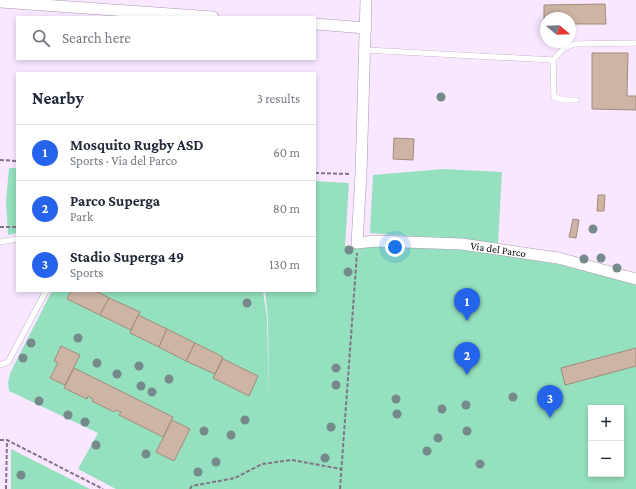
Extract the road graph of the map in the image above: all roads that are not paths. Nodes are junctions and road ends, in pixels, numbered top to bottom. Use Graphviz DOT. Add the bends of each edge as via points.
graph roads {
  1 [pos="366,0"];
  2 [pos="0,2"];
  3 [pos="199,16"];
  4 [pos="316,24"];
  5 [pos="366,28"];
  6 [pos="636,43"];
  7 [pos="365,50"];
  8 [pos="553,60"];
  9 [pos="577,100"];
  10 [pos="16,239"];
  11 [pos="0,242"];
  12 [pos="636,279"];
  13 [pos="45,292"];
  14 [pos="0,365"];
  1 -- 5 [label="street"];
  2 -- 3 [label="street"];
  4 -- 5 [label="street"];
  5 -- 7 [label="street"];
  6 -- 8 [label="lane" via="574,44 563,49"];
  7 -- 8 [label="lane"];
  7 -- 12 [label="street, Via del Parco" via="357,243 376,240 462,244 558,258"];
  8 -- 9 [label="lane" via="554,97"];
  10 -- 11 [label="lane"];
  13 -- 14 [label="lane" via="8,362"];
}
